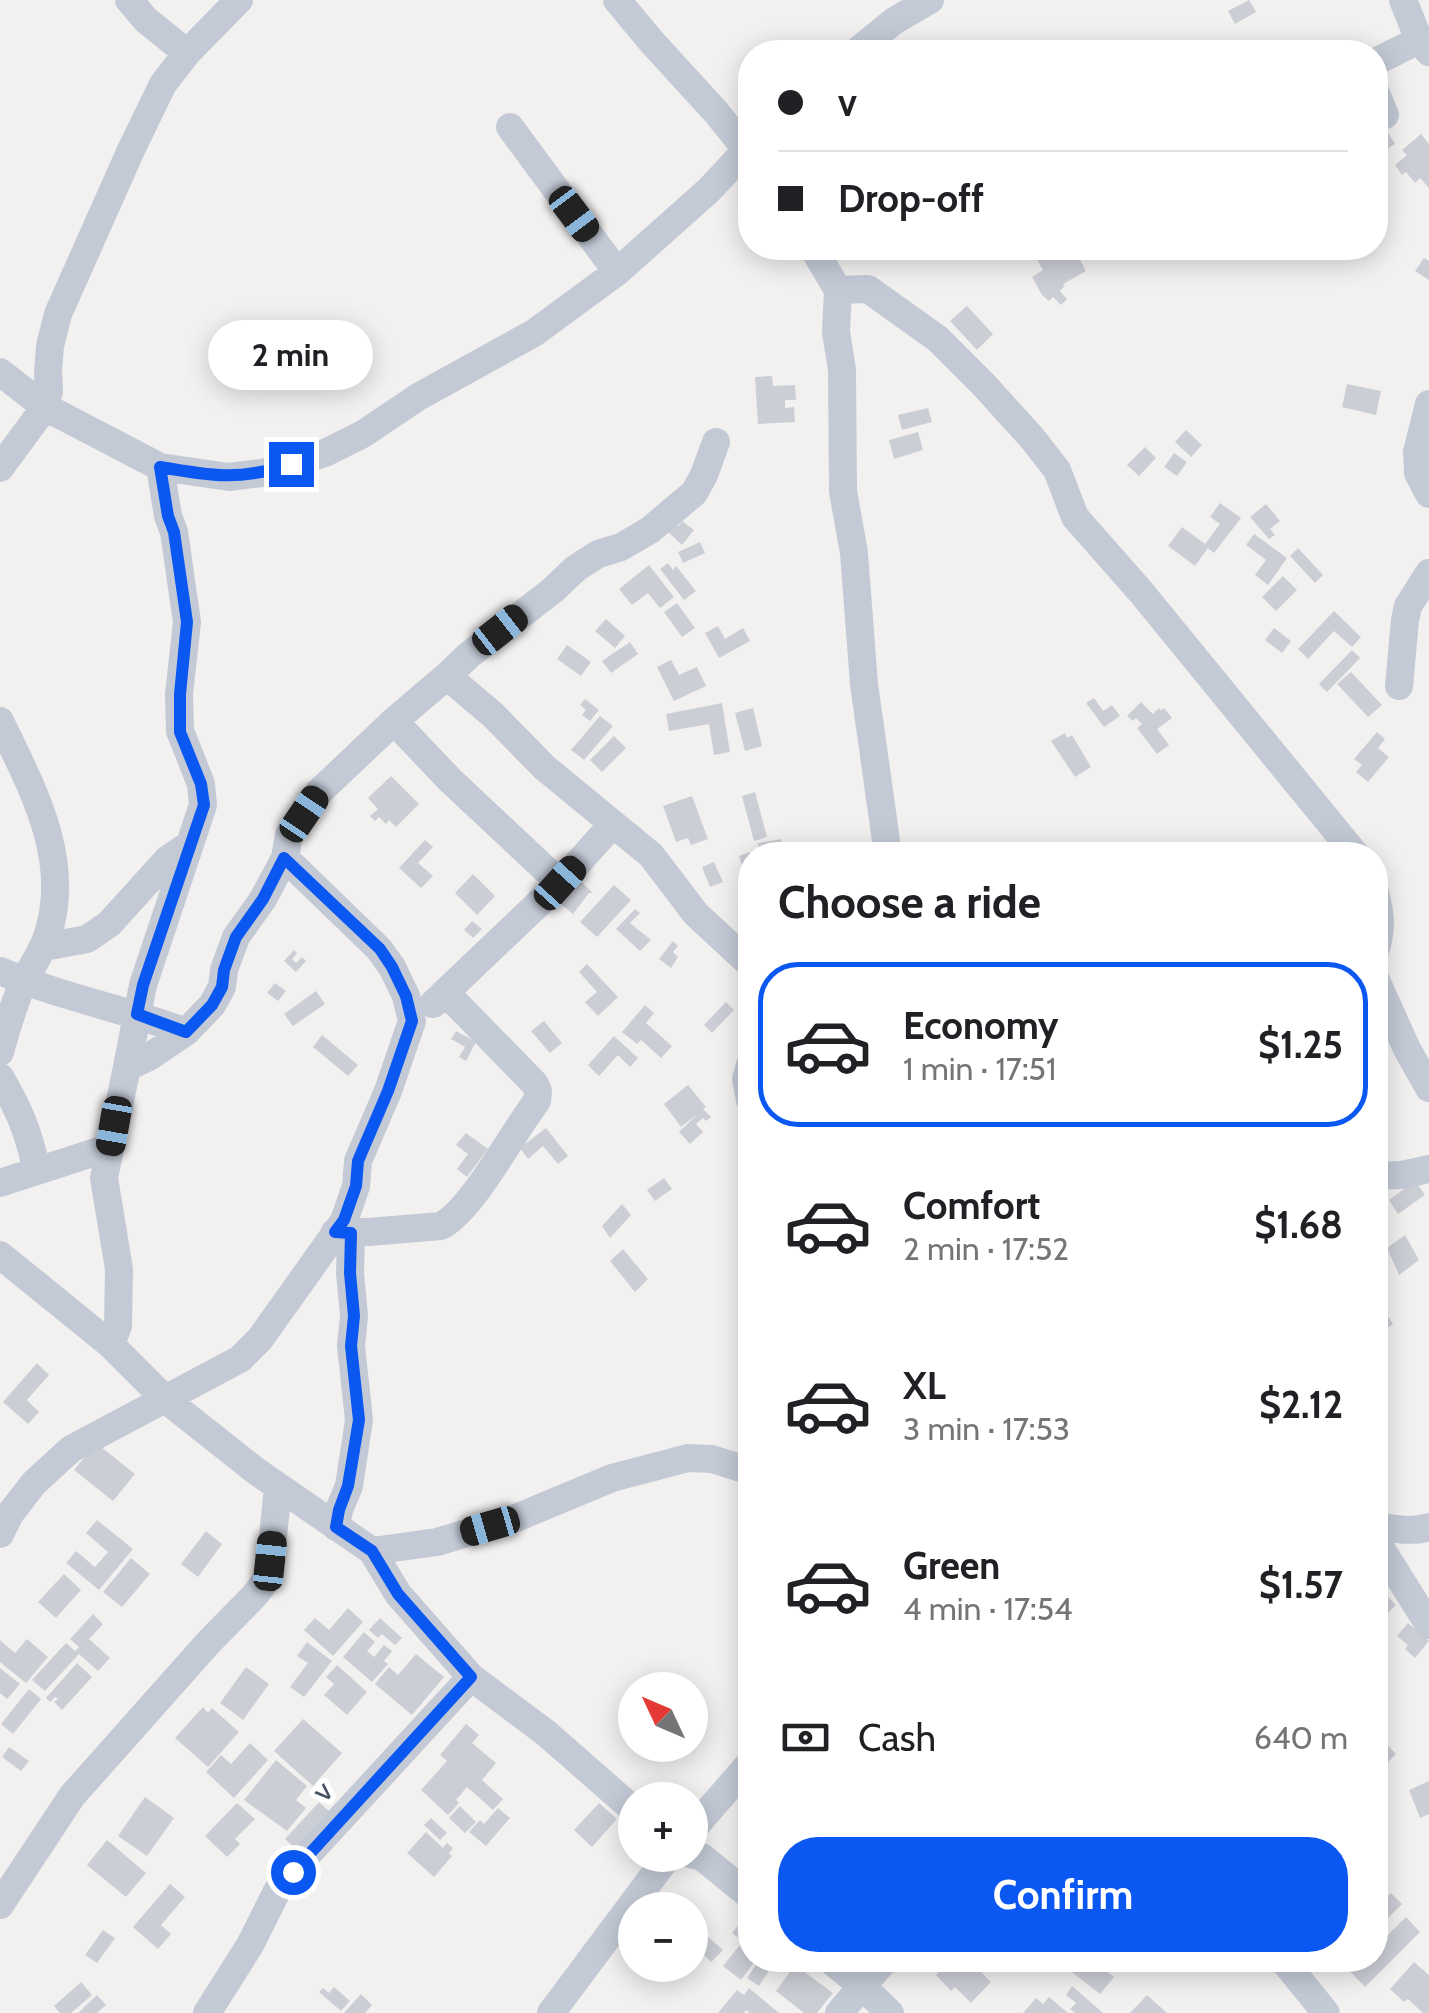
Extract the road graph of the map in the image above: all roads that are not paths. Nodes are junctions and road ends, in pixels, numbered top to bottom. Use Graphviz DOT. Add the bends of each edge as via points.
graph roads {
  1 [pos="129,0"];
  2 [pos="239,0"];
  3 [pos="617,0"];
  4 [pos="930,0"];
  5 [pos="1402,0"];
  6 [pos="871,40"];
  7 [pos="1424,46"];
  8 [pos="187,53"];
  9 [pos="1388,58"];
  10 [pos="510,127"];
  11 [pos="738,138"];
  12 [pos="738,161"];
  13 [pos="821,260"];
  14 [pos="617,272"];
  15 [pos="838,290"];
  16 [pos="0,372"];
  17 [pos="1429,404"];
  18 [pos="45,406"];
  19 [pos="716,442"];
  20 [pos="160,467"];
  21 [pos="0,468"];
  22 [pos="1429,494"];
  23 [pos="1429,573"];
  24 [pos="447,676"];
  25 [pos="1400,686"];
  26 [pos="0,721"];
  27 [pos="394,721"];
  28 [pos="612,825"];
  29 [pos="886,842"];
  30 [pos="1345,842"];
  31 [pos="190,844"];
  32 [pos="284,858"];
  33 [pos="560,883"];
  34 [pos="44,947"];
  35 [pos="738,953"];
  36 [pos="12,976"];
  37 [pos="446,993"];
  38 [pos="1388,1007"];
  39 [pos="137,1014"];
  40 [pos="412,1021"];
  41 [pos="186,1032"];
  42 [pos="0,1052"];
  43 [pos="127,1067"];
  44 [pos="0,1077"];
  45 [pos="1429,1088"];
  46 [pos="111,1146"];
  47 [pos="1429,1169"];
  48 [pos="36,1170"];
  49 [pos="1388,1176"];
  50 [pos="0,1183"];
  51 [pos="343,1232"];
  52 [pos="0,1255"];
  53 [pos="111,1345"];
  54 [pos="165,1399"];
  55 [pos="738,1467"];
  56 [pos="278,1487"];
  57 [pos="336,1527"];
  58 [pos="1429,1527"];
  59 [pos="1388,1528"];
  60 [pos="0,1534"];
  61 [pos="372,1551"];
  62 [pos="1388,1560"];
  63 [pos="1429,1625"];
  64 [pos="471,1677"];
  65 [pos="738,1777"];
  66 [pos="618,1795"];
  67 [pos="708,1811"];
  68 [pos="708,1862"];
  69 [pos="656,1872"];
  70 [pos="738,1886"];
  71 [pos="0,1905"];
  72 [pos="845,1972"];
  73 [pos="875,1972"];
  74 [pos="1293,1972"];
  75 [pos="863,1986"];
  76 [pos="207,2013"];
  77 [pos="550,2013"];
  78 [pos="839,2013"];
  79 [pos="890,2013"];
  80 [pos="1326,2013"];
  1 -- 8 [label="street"];
  2 -- 8 [label="street"];
  3 -- 11 [label="street"];
  4 -- 6 [label="street"];
  5 -- 7 [label="street"];
  7 -- 9 [label="street"];
  8 -- 18 [label="street" via="163,84 58,314"];
  10 -- 14 [label="street"];
  12 -- 14 [label="street"];
  13 -- 15 [label="street"];
  14 -- 20 [label="street" via="534,332 326,453 262,474 229,477"];
  15 -- 29 [label="street" via="843,491"];
  15 -- 30 [label="street" via="868,290 938,339 984,385 1056,470 1075,517"];
  16 -- 18 [label="street"];
  17 -- 22 [label="street" via="1417,452"];
  18 -- 20 [label="street"];
  18 -- 21 [label="street"];
  19 -- 24 [label="street" via="694,493 650,530 575,569"];
  20 -- 31 [label="street" via="187,622 180,732 204,805"];
  23 -- 25 [label="street" via="1404,620"];
  24 -- 27 [label="street"];
  24 -- 28 [label="street"];
  26 -- 34 [label="street" via="36,794 53,864 54,907"];
  27 -- 32 [label="street" via="318,793 289,835"];
  27 -- 33 [label="street"];
  28 -- 33 [label="street"];
  28 -- 35 [label="street" via="651,855 696,914"];
  31 -- 34 [label="street" via="110,924 87,940"];
  31 -- 39 [label="street"];
  32 -- 40 [label="street" via="380,949"];
  32 -- 41 [label="street" via="236,937 212,1005"];
  33 -- 37 [label="street"];
  34 -- 36 [label="street"];
  36 -- 39 [label="street"];
  36 -- 42 [label="street"];
  37 -- 40 [label="street"];
  37 -- 51 [label="street" via="535,1084 537,1100 451,1220"];
  38 -- 45 [label="street"];
  39 -- 41 [label="street"];
  39 -- 43 [label="street"];
  40 -- 51 [label="street" via="358,1161"];
  41 -- 43 [label="street"];
  43 -- 46 [label="street"];
  44 -- 48 [label="street" via="30,1139"];
  46 -- 48 [label="street"];
  46 -- 53 [label="street" via="104,1178 119,1269"];
  47 -- 49 [label="street"];
  48 -- 50 [label="street"];
  51 -- 54 [label="street" via="240,1360"];
  51 -- 57 [label="street" via="359,1420"];
  52 -- 53 [label="street"];
  53 -- 54 [label="street"];
  54 -- 56 [label="street"];
  54 -- 60 [label="street" via="71,1448 34,1484"];
  55 -- 61 [label="street" via="688,1458 612,1478 453,1537"];
  56 -- 57 [label="street"];
  56 -- 71 [label="street" via="269,1577 72,1796"];
  57 -- 61 [label="street"];
  58 -- 59 [label="street"];
  61 -- 64 [label="street" via="398,1594"];
  62 -- 63 [label="street"];
  64 -- 66 [label="street"];
  64 -- 76 [label="street, v" via="278,1890"];
  65 -- 67 [label="street"];
  68 -- 70 [label="street"];
  69 -- 77 [label="street"];
  72 -- 75 [label="street"];
  73 -- 75 [label="street"];
  74 -- 80 [label="street"];
  75 -- 78 [label="street"];
  75 -- 79 [label="street"];
}
